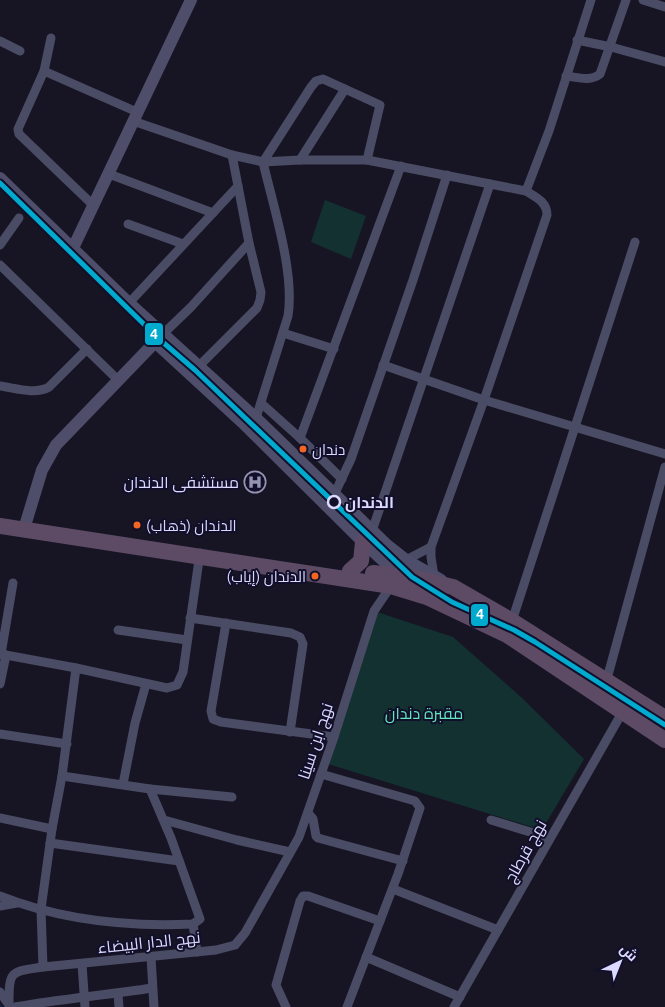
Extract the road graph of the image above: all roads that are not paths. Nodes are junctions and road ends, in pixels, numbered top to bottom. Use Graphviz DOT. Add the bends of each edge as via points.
graph roads {
  1 [pos="191,0"];
  2 [pos="591,0"];
  3 [pos="626,0"];
  4 [pos="643,0"];
  5 [pos="665,7"];
  6 [pos="51,38"];
  7 [pos="577,40"];
  8 [pos="0,41"];
  9 [pos="610,47"];
  10 [pos="20,51"];
  11 [pos="665,62"];
  12 [pos="44,70"];
  13 [pos="566,76"];
  14 [pos="344,89"];
  15 [pos="135,116"];
  16 [pos="232,156"];
  17 [pos="300,160"];
  18 [pos="367,160"];
  19 [pos="263,162"];
  20 [pos="400,166"];
  21 [pos="109,174"];
  22 [pos="447,175"];
  23 [pos="0,178"];
  24 [pos="490,184"];
  25 [pos="238,186"];
  26 [pos="526,191"];
  27 [pos="94,206"];
  28 [pos="213,213"];
  29 [pos="19,218"];
  30 [pos="128,224"];
  31 [pos="635,242"];
  32 [pos="249,243"];
  33 [pos="183,244"];
  34 [pos="0,245"];
  35 [pos="73,248"];
  36 [pos="0,265"];
  37 [pos="129,303"];
  38 [pos="283,333"];
  39 [pos="159,338"];
  40 [pos="87,349"];
  41 [pos="334,349"];
  42 [pos="383,365"];
  43 [pos="194,371"];
  44 [pos="423,379"];
  45 [pos="118,380"];
  46 [pos="0,386"];
  47 [pos="484,400"];
  48 [pos="261,403"];
  49 [pos="256,418"];
  50 [pos="574,427"];
  51 [pos="300,438"];
  52 [pos="665,454"];
  53 [pos="665,467"];
  54 [pos="342,480"];
  55 [pos="334,495"];
  56 [pos="0,520"];
  57 [pos="0,526"];
  58 [pos="25,527"];
  59 [pos="368,537"];
  60 [pos="431,547"];
  61 [pos="200,554"];
  62 [pos="406,560"];
  63 [pos="350,571"];
  64 [pos="434,576"];
  65 [pos="394,580"];
  66 [pos="12,583"];
  67 [pos="452,587"];
  68 [pos="190,618"];
  69 [pos="512,620"];
  70 [pos="226,623"];
  71 [pos="118,630"];
  72 [pos="187,640"];
  73 [pos="2,655"];
  74 [pos="76,668"];
  75 [pos="607,681"];
  76 [pos="0,684"];
  77 [pos="146,684"];
  78 [pos="602,697"];
  79 [pos="623,711"];
  80 [pos="665,718"];
  81 [pos="290,732"];
  82 [pos="0,734"];
  83 [pos="334,737"];
  84 [pos="665,740"];
  85 [pos="66,744"];
  86 [pos="321,774"];
  87 [pos="62,776"];
  88 [pos="123,784"];
  89 [pos="150,789"];
  90 [pos="232,797"];
  91 [pos="308,813"];
  92 [pos="0,818"];
  93 [pos="164,820"];
  94 [pos="491,820"];
  95 [pos="52,829"];
  96 [pos="550,838"];
  97 [pos="50,843"];
  98 [pos="290,852"];
  99 [pos="179,861"];
  100 [pos="403,861"];
  101 [pos="393,889"];
  102 [pos="0,896"];
  103 [pos="17,903"];
  104 [pos="262,904"];
  105 [pos="0,906"];
  106 [pos="41,910"];
  107 [pos="380,921"];
  108 [pos="193,924"];
  109 [pos="498,930"];
  110 [pos="197,952"];
  111 [pos="150,957"];
  112 [pos="366,957"];
  113 [pos="82,964"];
  114 [pos="43,967"];
  115 [pos="152,988"];
  116 [pos="0,992"];
  117 [pos="118,994"];
  118 [pos="460,997"];
  119 [pos="85,1003"];
  120 [pos="12,1006"];
  121 [pos="119,1007"];
  122 [pos="154,1007"];
  123 [pos="286,1007"];
  124 [pos="347,1007"];
  125 [pos="454,1007"];
  1 -- 15 [label="main road"];
  2 -- 7 [label="street"];
  3 -- 9 [label="street"];
  4 -- 5 [label="street"];
  6 -- 12 [label="street"];
  7 -- 9 [label="street"];
  7 -- 13 [label="street"];
  8 -- 10 [label="street"];
  9 -- 11 [label="street"];
  9 -- 13 [label="street" via="600,74 594,78"];
  12 -- 15 [label="street"];
  12 -- 27 [label="street" via="18,129 19,134"];
  13 -- 26 [label="street"];
  14 -- 17 [label="street"];
  14 -- 18 [label="street" via="380,105"];
  14 -- 19 [label="street" via="323,78 316,81"];
  15 -- 16 [label="street"];
  15 -- 21 [label="main road"];
  16 -- 19 [label="street"];
  16 -- 25 [label="street"];
  17 -- 18 [label="street"];
  17 -- 19 [label="street"];
  18 -- 20 [label="street"];
  19 -- 38 [label="street" via="279,227 290,293"];
  20 -- 22 [label="street"];
  20 -- 41 [label="street"];
  21 -- 27 [label="main road"];
  21 -- 28 [label="street"];
  22 -- 24 [label="street"];
  22 -- 42 [label="street"];
  23 -- 35 [label="main road"];
  24 -- 26 [label="street"];
  24 -- 44 [label="street"];
  25 -- 28 [label="street"];
  25 -- 32 [label="street"];
  26 -- 47 [label="street" via="544,204 547,215"];
  27 -- 35 [label="main road"];
  28 -- 33 [label="street"];
  29 -- 34 [label="street"];
  30 -- 33 [label="street"];
  31 -- 50 [label="street"];
  32 -- 39 [label="street"];
  32 -- 43 [label="street" via="261,292 257,308"];
  33 -- 37 [label="street"];
  35 -- 37 [label="main road"];
  36 -- 40 [label="street"];
  37 -- 39 [label="main road"];
  38 -- 41 [label="street"];
  38 -- 48 [label="street"];
  39 -- 43 [label="main road"];
  39 -- 45 [label="main road"];
  40 -- 45 [label="street"];
  40 -- 46 [label="street" via="45,390"];
  41 -- 51 [label="street"];
  42 -- 44 [label="street"];
  42 -- 54 [label="street"];
  43 -- 49 [label="main road"];
  43 -- 59 [label="main road" via="242,422"];
  44 -- 47 [label="street"];
  44 -- 59 [label="street"];
  45 -- 58 [label="main road" via="69,430 49,456"];
  47 -- 50 [label="street"];
  47 -- 60 [label="street"];
  48 -- 49 [label="street"];
  48 -- 51 [label="street"];
  49 -- 55 [label="main road"];
  50 -- 52 [label="street"];
  50 -- 69 [label="street"];
  51 -- 54 [label="street"];
  53 -- 75 [label="street"];
  54 -- 55 [label="street"];
  55 -- 59 [label="main road"];
  56 -- 58 [label="highway"];
  57 -- 58 [label="highway"];
  58 -- 61 [label="highway"];
  59 -- 62 [label="main road"];
  59 -- 63 [label="highway" via="361,560"];
  59 -- 65 [label="main road"];
  60 -- 62 [label="street"];
  60 -- 64 [label="street"];
  61 -- 63 [label="highway"];
  61 -- 65 [label="highway"];
  61 -- 68 [label="street"];
  62 -- 64 [label="main road"];
  63 -- 65 [label="highway"];
  64 -- 67 [label="main road"];
  65 -- 67 [label="highway" via="412,576"];
  65 -- 78 [label="highway" via="507,635"];
  65 -- 83 [label="street, نهج ابن سينا" via="374,611"];
  66 -- 73 [label="street"];
  67 -- 69 [label="highway"];
  68 -- 70 [label="street"];
  68 -- 72 [label="street"];
  69 -- 75 [label="highway"];
  70 -- 81 [label="street" via="296,634 302,640"];
  70 -- 81 [label="street" via="211,712 213,718 221,722"];
  71 -- 72 [label="street"];
  72 -- 77 [label="street" via="183,672 177,685 167,688"];
  73 -- 74 [label="street"];
  73 -- 76 [label="street"];
  74 -- 77 [label="street"];
  74 -- 85 [label="street"];
  75 -- 78 [label="street"];
  75 -- 80 [label="highway"];
  77 -- 88 [label="street"];
  78 -- 79 [label="highway"];
  79 -- 84 [label="highway"];
  79 -- 96 [label="street, نهج قرطاج"];
  81 -- 83 [label="street"];
  82 -- 85 [label="street"];
  83 -- 86 [label="street, نهج ابن سينا"];
  85 -- 87 [label="street"];
  86 -- 91 [label="street, نهج ابن سينا"];
  86 -- 100 [label="street" via="418,804 420,808"];
  87 -- 88 [label="street"];
  87 -- 95 [label="street"];
  88 -- 89 [label="street"];
  89 -- 90 [label="street"];
  89 -- 93 [label="street"];
  91 -- 98 [label="street, نهج ابن سينا"];
  91 -- 100 [label="street" via="318,838"];
  92 -- 95 [label="street"];
  93 -- 98 [label="street"];
  93 -- 99 [label="street"];
  94 -- 96 [label="street"];
  95 -- 97 [label="street"];
  96 -- 109 [label="street, نهج قرطاج"];
  97 -- 99 [label="street"];
  97 -- 106 [label="street"];
  98 -- 104 [label="street, نهج ابن سينا"];
  99 -- 108 [label="street" via="200,916"];
  100 -- 101 [label="street"];
  101 -- 107 [label="street"];
  101 -- 109 [label="street"];
  102 -- 103 [label="street"];
  103 -- 105 [label="street"];
  103 -- 106 [label="street"];
  104 -- 110 [label="street, نهج الدار البيضاء" via="235,945"];
  106 -- 108 [label="street" via="111,922"];
  106 -- 114 [label="street"];
  107 -- 112 [label="street"];
  107 -- 123 [label="street" via="303,896 276,985"];
  108 -- 110 [label="street"];
  109 -- 118 [label="street, نهج قرطاج"];
  110 -- 111 [label="street, نهج الدار البيضاء"];
  111 -- 113 [label="street, نهج الدار البيضاء"];
  111 -- 115 [label="street"];
  112 -- 118 [label="street"];
  112 -- 124 [label="street"];
  113 -- 114 [label="street, نهج الدار البيضاء"];
  113 -- 119 [label="street"];
  114 -- 120 [label="street, نهج الدار البيضاء" via="17,971 10,978"];
  115 -- 117 [label="street"];
  115 -- 122 [label="street"];
  116 -- 120 [label="street"];
  117 -- 119 [label="street"];
  117 -- 121 [label="street"];
  118 -- 125 [label="street, نهج قرطاج"];
  119 -- 120 [label="street" via="48,1001"];
}
